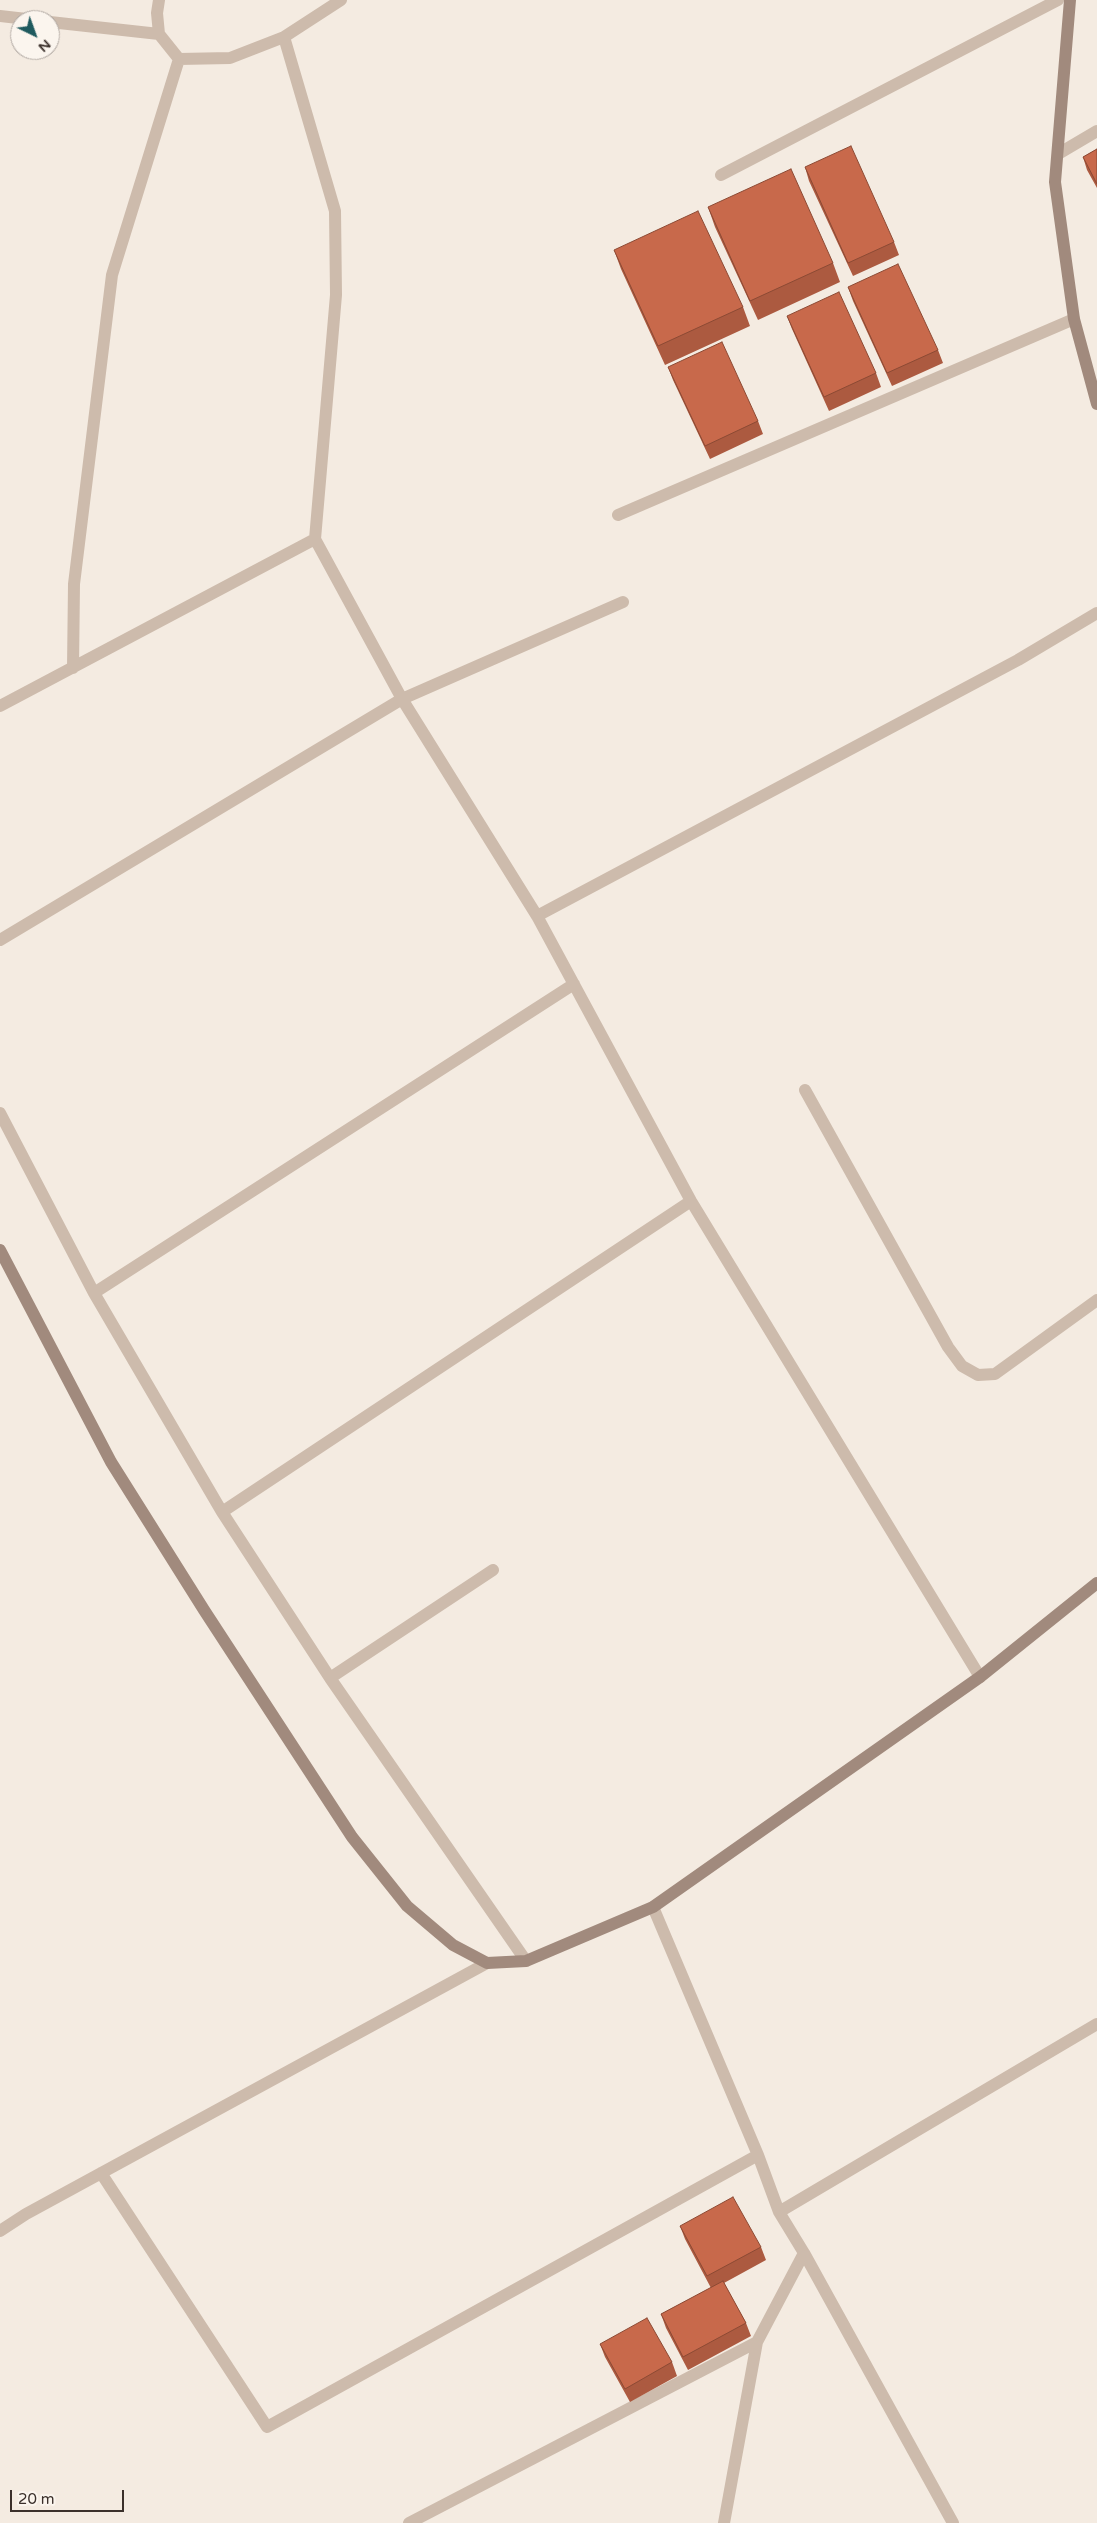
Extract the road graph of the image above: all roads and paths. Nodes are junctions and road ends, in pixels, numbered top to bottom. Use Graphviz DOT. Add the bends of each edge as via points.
graph roads {
  1 [pos="159,0"];
  2 [pos="341,0"];
  3 [pos="1058,0"];
  4 [pos="1070,0"];
  5 [pos="60,23"];
  6 [pos="159,34"];
  7 [pos="284,37"];
  8 [pos="179,59"];
  9 [pos="1097,131"];
  10 [pos="1058,154"];
  11 [pos="721,175"];
  12 [pos="1074,319"];
  13 [pos="1093,370"];
  14 [pos="1097,404"];
  15 [pos="618,515"];
  16 [pos="315,539"];
  17 [pos="623,602"];
  18 [pos="1097,613"];
  19 [pos="73,668"];
  20 [pos="402,699"];
  21 [pos="0,706"];
  22 [pos="537,916"];
  23 [pos="0,940"];
  24 [pos="574,984"];
  25 [pos="805,1090"];
  26 [pos="0,1113"];
  27 [pos="691,1200"];
  28 [pos="0,1250"];
  29 [pos="94,1293"];
  30 [pos="1097,1300"];
  31 [pos="222,1512"];
  32 [pos="493,1570"];
  33 [pos="1097,1583"];
  34 [pos="980,1677"];
  35 [pos="330,1678"];
  36 [pos="653,1907"];
  37 [pos="526,1961"];
  38 [pos="487,1963"];
  39 [pos="1097,2024"];
  40 [pos="758,2155"];
  41 [pos="101,2173"];
  42 [pos="778,2212"];
  43 [pos="0,2231"];
  44 [pos="804,2253"];
  45 [pos="757,2342"];
  46 [pos="409,2523"];
  47 [pos="724,2523"];
  48 [pos="953,2523"];
  1 -- 6 [label="street"];
  2 -- 7 [label="street"];
  3 -- 11 [label="street"];
  4 -- 10 [label="street"];
  5 -- 6 [label="street"];
  6 -- 8 [label="street"];
  7 -- 8 [label="street" via="230,58"];
  7 -- 16 [label="street" via="335,211 336,295"];
  8 -- 19 [label="street" via="112,275 74,584"];
  9 -- 10 [label="street"];
  10 -- 12 [label="street" via="1055,182"];
  12 -- 13 [label="street"];
  12 -- 15 [label="street"];
  13 -- 14 [label="street"];
  16 -- 19 [label="street"];
  16 -- 20 [label="street"];
  17 -- 20 [label="street"];
  18 -- 22 [label="street" via="1018,660"];
  19 -- 21 [label="street"];
  20 -- 22 [label="street"];
  20 -- 23 [label="street"];
  22 -- 24 [label="street"];
  24 -- 27 [label="street"];
  24 -- 29 [label="street"];
  25 -- 30 [label="street" via="948,1347 962,1366 978,1375 995,1374"];
  26 -- 29 [label="street"];
  27 -- 31 [label="street"];
  27 -- 34 [label="street"];
  28 -- 38 [label="street" via="111,1462 352,1837 407,1906 453,1945"];
  29 -- 31 [label="street"];
  31 -- 35 [label="street"];
  32 -- 35 [label="street"];
  33 -- 34 [label="street"];
  34 -- 36 [label="street"];
  35 -- 37 [label="street"];
  36 -- 37 [label="street"];
  36 -- 40 [label="street"];
  37 -- 38 [label="street"];
  38 -- 41 [label="street"];
  39 -- 42 [label="street"];
  40 -- 41 [label="street" via="267,2427"];
  40 -- 42 [label="street"];
  41 -- 43 [label="street"];
  42 -- 44 [label="street"];
  44 -- 45 [label="street"];
  44 -- 48 [label="street"];
  45 -- 46 [label="street"];
  45 -- 47 [label="street"];
}
